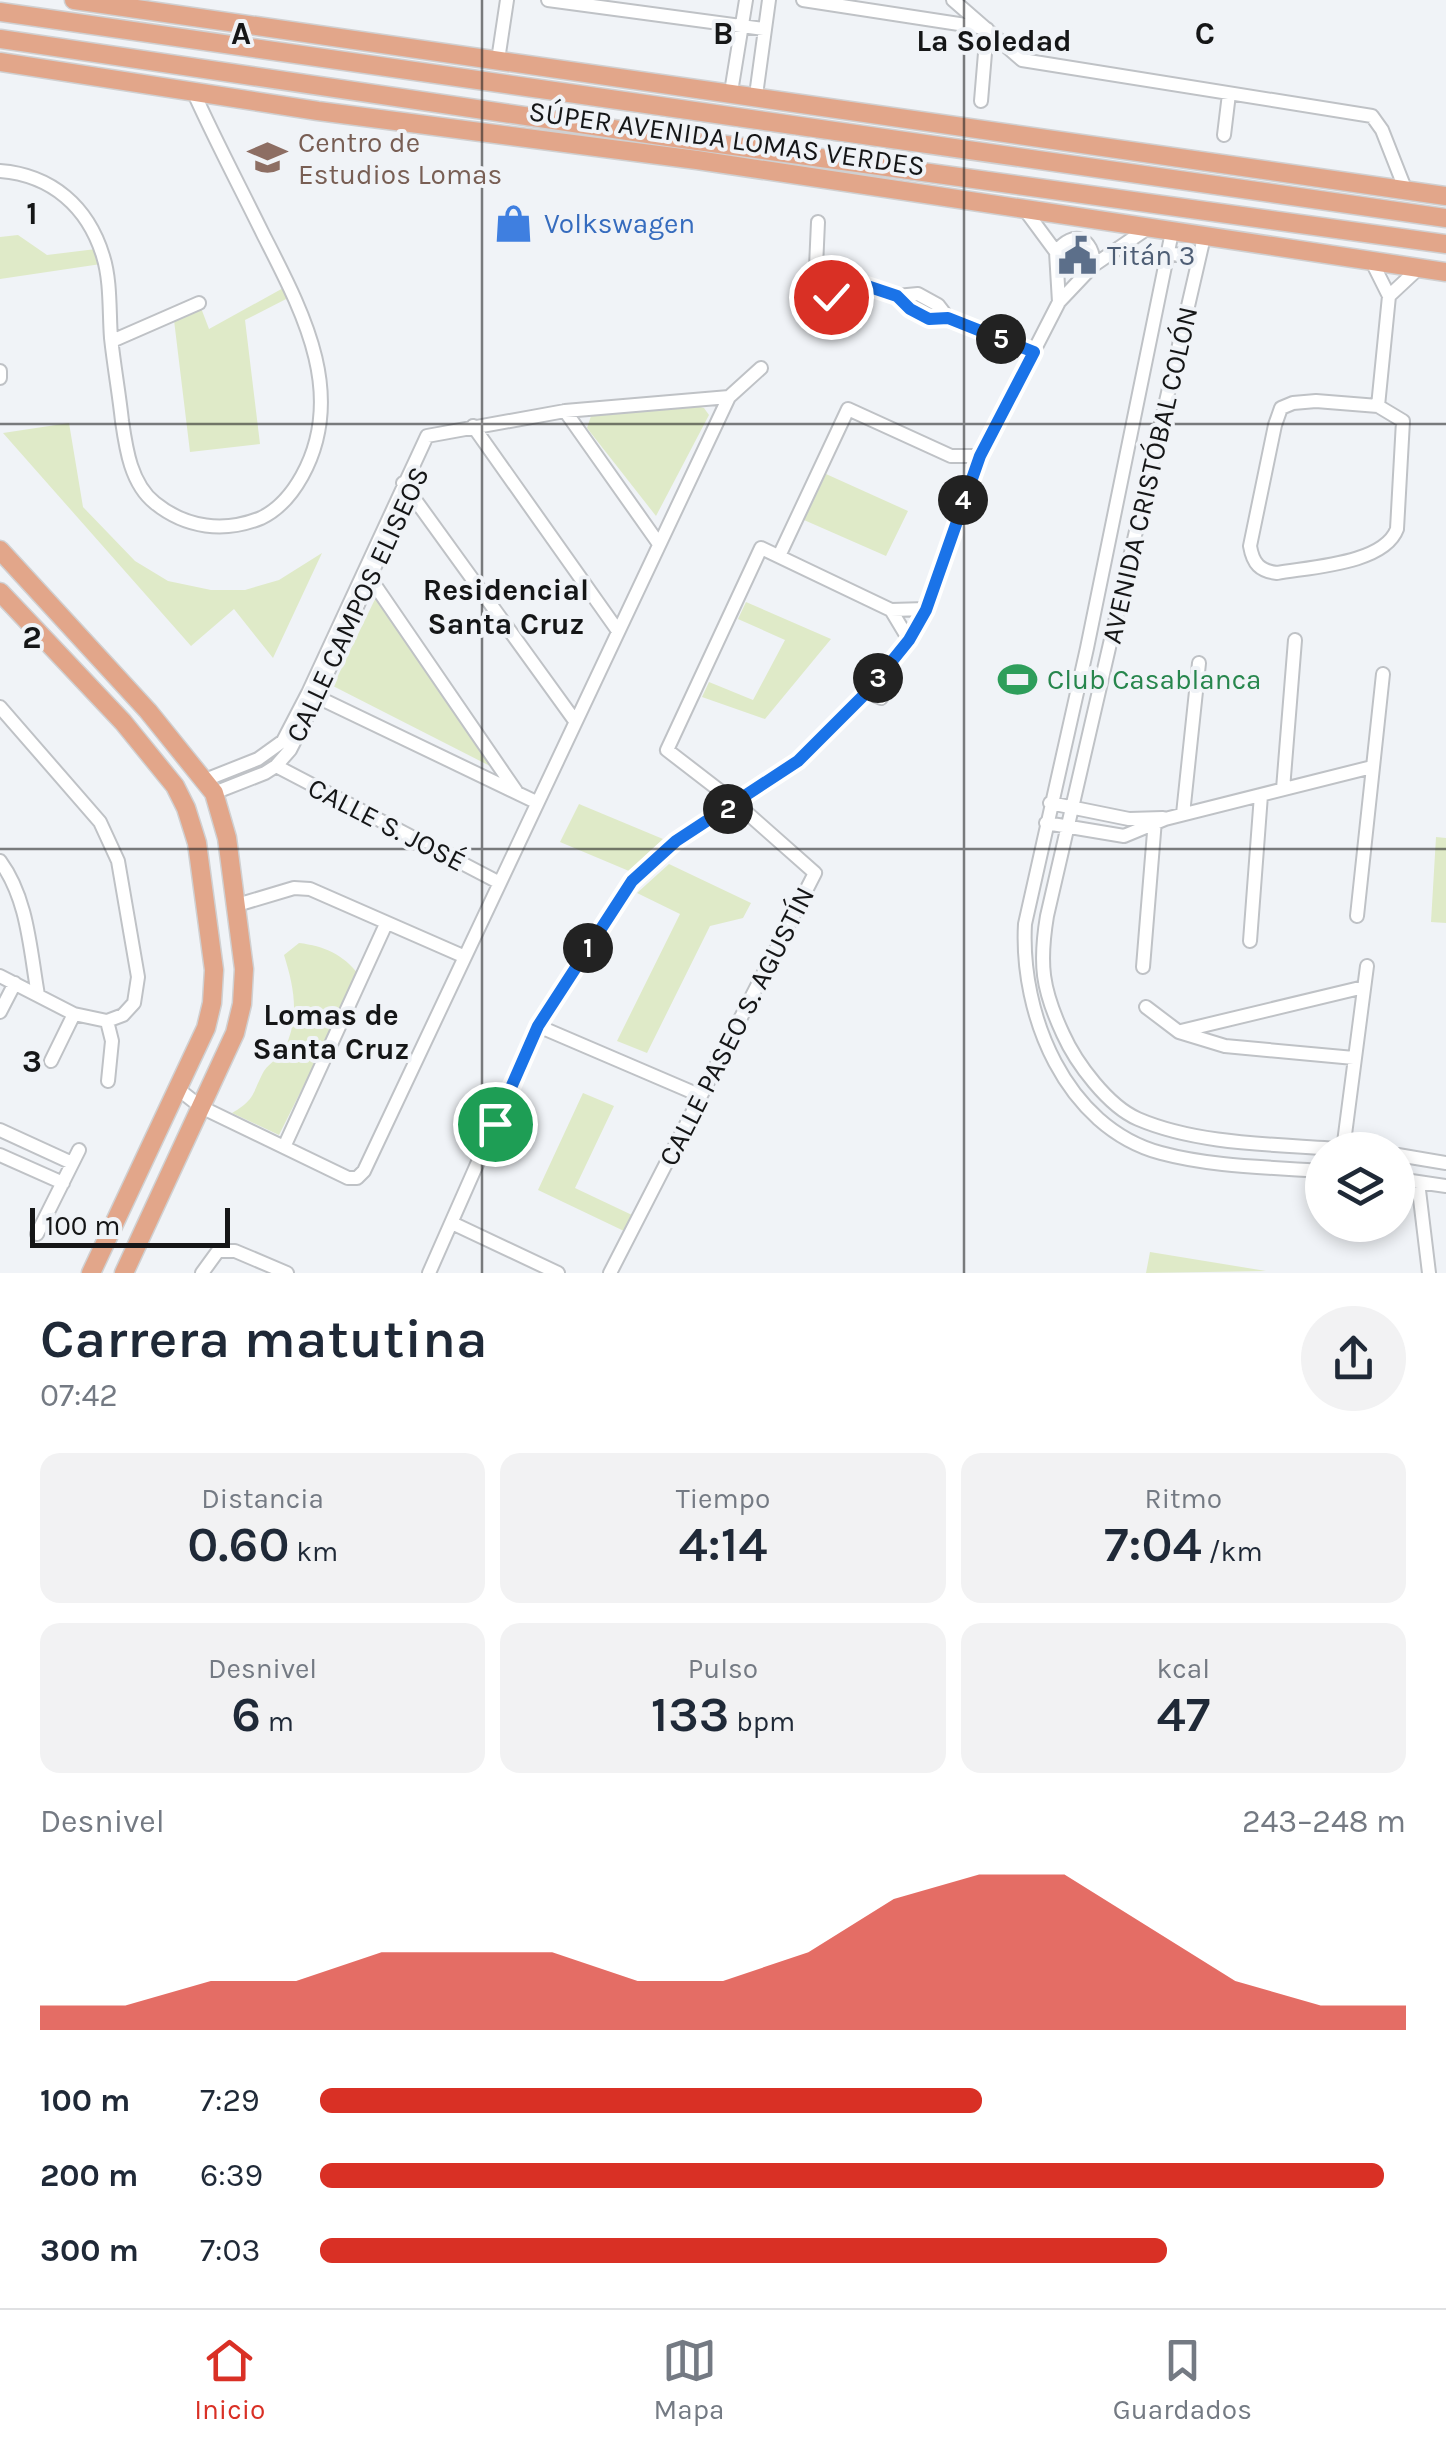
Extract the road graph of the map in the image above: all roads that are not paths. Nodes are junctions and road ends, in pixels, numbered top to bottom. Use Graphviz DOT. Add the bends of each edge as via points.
graph roads {
  1 [pos="507,0"];
  2 [pos="548,0"];
  3 [pos="746,0"];
  4 [pos="769,0"];
  5 [pos="803,0"];
  6 [pos="952,0"];
  7 [pos="83,1"];
  8 [pos="0,12"];
  9 [pos="742,26"];
  10 [pos="764,29"];
  11 [pos="987,29"];
  12 [pos="151,34"];
  13 [pos="0,41"];
  14 [pos="498,60"];
  15 [pos="0,62"];
  16 [pos="22,64"];
  17 [pos="649,81"];
  18 [pos="194,91"];
  19 [pos="731,92"];
  20 [pos="1229,94"];
  21 [pos="756,96"];
  22 [pos="594,97"];
  23 [pos="980,101"];
  24 [pos="1224,135"];
  25 [pos="668,137"];
  26 [pos="697,160"];
  27 [pos="0,172"];
  28 [pos="1406,191"];
  29 [pos="1446,196"];
  30 [pos="1024,208"];
  31 [pos="1446,218"];
  32 [pos="818,222"];
  33 [pos="1148,228"];
  34 [pos="1172,232"];
  35 [pos="1204,236"];
  36 [pos="1446,244"];
  37 [pos="1056,252"];
  38 [pos="1167,253"];
  39 [pos="1199,258"];
  40 [pos="1370,260"];
  41 [pos="1094,265"];
  42 [pos="1418,268"];
  43 [pos="1446,272"];
  44 [pos="843,278"];
  45 [pos="1389,296"];
  46 [pos="831,297"];
  47 [pos="1059,302"];
  48 [pos="199,303"];
  49 [pos="112,342"];
  50 [pos="1034,352"];
  51 [pos="762,368"];
  52 [pos="0,370"];
  53 [pos="0,378"];
  54 [pos="729,397"];
  55 [pos="1378,406"];
  56 [pos="565,411"];
  57 [pos="473,426"];
  58 [pos="951,456"];
  59 [pos="980,456"];
  60 [pos="968,484"];
  61 [pos="406,487"];
  62 [pos="659,544"];
  63 [pos="0,550"];
  64 [pos="779,556"];
  65 [pos="367,573"];
  66 [pos="0,592"];
  67 [pos="891,610"];
  68 [pos="926,610"];
  69 [pos="618,631"];
  70 [pos="909,640"];
  71 [pos="1295,640"];
  72 [pos="1199,663"];
  73 [pos="1384,674"];
  74 [pos="313,695"];
  75 [pos="0,707"];
  76 [pos="10,718"];
  77 [pos="575,721"];
  78 [pos="0,733"];
  79 [pos="276,766"];
  80 [pos="1372,767"];
  81 [pos="209,786"];
  82 [pos="1283,789"];
  83 [pos="516,791"];
  84 [pos="1260,794"];
  85 [pos="536,802"];
  86 [pos="1050,803"];
  87 [pos="736,804"];
  88 [pos="1074,808"];
  89 [pos="1183,814"];
  90 [pos="1159,820"];
  91 [pos="1046,824"];
  92 [pos="1068,828"];
  93 [pos="0,862"];
  94 [pos="498,882"];
  95 [pos="236,905"];
  96 [pos="1357,916"];
  97 [pos="386,924"];
  98 [pos="1250,941"];
  99 [pos="463,956"];
  100 [pos="1366,966"];
  101 [pos="1144,967"];
  102 [pos="0,976"];
  103 [pos="15,983"];
  104 [pos="1364,987"];
  105 [pos="38,995"];
  106 [pos="1146,1007"];
  107 [pos="0,1012"];
  108 [pos="74,1014"];
  109 [pos="107,1021"];
  110 [pos="538,1026"];
  111 [pos="1179,1032"];
  112 [pos="1354,1058"];
  113 [pos="51,1061"];
  114 [pos="108,1081"];
  115 [pos="178,1090"];
  116 [pos="699,1095"];
  117 [pos="201,1108"];
  118 [pos="0,1130"];
  119 [pos="1347,1132"];
  120 [pos="1305,1145"];
  121 [pos="284,1146"];
  122 [pos="79,1150"];
  123 [pos="0,1155"];
  124 [pos="1415,1158"];
  125 [pos="1446,1163"];
  126 [pos="72,1164"];
  127 [pos="1305,1170"];
  128 [pos="1415,1182"];
  129 [pos="1418,1182"];
  130 [pos="63,1183"];
  131 [pos="1446,1187"];
  132 [pos="452,1223"];
  133 [pos="37,1234"];
  134 [pos="91,1273"];
  135 [pos="124,1273"];
  136 [pos="202,1273"];
  137 [pos="287,1273"];
  138 [pos="429,1273"];
  139 [pos="558,1273"];
  140 [pos="610,1273"];
  141 [pos="1430,1273"];
  1 -- 14 [label="street"];
  2 -- 9 [label="street"];
  3 -- 9 [label="street"];
  4 -- 10 [label="street"];
  5 -- 11 [label="street"];
  6 -- 11 [label="street"];
  7 -- 12 [label="main road"];
  7 -- 14 [label="main road, SÚPER AVENIDA LOMAS VERDES"];
  8 -- 12 [label="main road, SÚPER AVENIDA LOMAS VERDES"];
  9 -- 10 [label="street"];
  9 -- 19 [label="street"];
  10 -- 21 [label="street"];
  11 -- 20 [label="street" via="1022,60"];
  11 -- 23 [label="street"];
  12 -- 22 [label="main road, SÚPER AVENIDA LOMAS VERDES"];
  13 -- 16 [label="main road"];
  13 -- 25 [label="main road, SÚPER AVENIDA LOMAS VERDES"];
  14 -- 17 [label="main road, SÚPER AVENIDA LOMAS VERDES"];
  15 -- 16 [label="main road, SÚPER AVENIDA LOMAS VERDES"];
  16 -- 18 [label="main road, SÚPER AVENIDA LOMAS VERDES"];
  17 -- 19 [label="main road, SÚPER AVENIDA LOMAS VERDES"];
  17 -- 22 [label="main road"];
  18 -- 26 [label="main road, SÚPER AVENIDA LOMAS VERDES"];
  18 -- 49 [label="street" via="316,353 318,434 293,492 273,512 243,525 205,527 152,501 125,445"];
  19 -- 21 [label="main road, SÚPER AVENIDA LOMAS VERDES"];
  20 -- 24 [label="street"];
  20 -- 28 [label="street" via="1372,116"];
  21 -- 28 [label="main road, SÚPER AVENIDA LOMAS VERDES"];
  22 -- 31 [label="main road, SÚPER AVENIDA LOMAS VERDES"];
  25 -- 26 [label="main road"];
  25 -- 36 [label="main road, SÚPER AVENIDA LOMAS VERDES"];
  26 -- 30 [label="main road, SÚPER AVENIDA LOMAS VERDES"];
  27 -- 49 [label="street" via="18,172 65,193 84,212 104,256"];
  28 -- 29 [label="main road, SÚPER AVENIDA LOMAS VERDES"];
  30 -- 33 [label="main road, SÚPER AVENIDA LOMAS VERDES"];
  30 -- 37 [label="street"];
  32 -- 44 [label="street" via="816,267"];
  33 -- 34 [label="main road, SÚPER AVENIDA LOMAS VERDES"];
  33 -- 41 [label="street"];
  34 -- 35 [label="main road, SÚPER AVENIDA LOMAS VERDES"];
  34 -- 38 [label="street, AVENIDA CRISTÓBAL COLÓN"];
  35 -- 39 [label="street, AVENIDA CRISTÓBAL COLÓN"];
  35 -- 40 [label="main road, SÚPER AVENIDA LOMAS VERDES"];
  37 -- 41 [label="street" via="1064,241 1086,240"];
  37 -- 47 [label="street"];
  38 -- 39 [label="street"];
  38 -- 86 [label="street, AVENIDA CRISTÓBAL COLÓN"];
  39 -- 88 [label="street, AVENIDA CRISTÓBAL COLÓN"];
  40 -- 42 [label="main road, SÚPER AVENIDA LOMAS VERDES"];
  40 -- 45 [label="street"];
  41 -- 47 [label="street"];
  42 -- 43 [label="main road, SÚPER AVENIDA LOMAS VERDES"];
  42 -- 45 [label="street"];
  44 -- 46 [label="street"];
  44 -- 50 [label="street" via="897,296 929,319 948,318"];
  45 -- 55 [label="street"];
  47 -- 50 [label="street"];
  48 -- 49 [label="street"];
  50 -- 59 [label="street"];
  51 -- 54 [label="street"];
  52 -- 53 [label="street"];
  54 -- 56 [label="street, CALLE CAMPOS ELISEOS"];
  54 -- 62 [label="street"];
  55 -- 55 [label="street" via="1316,401 1281,408 1250,546 1264,572 1362,557 1394,538 1403,421"];
  56 -- 57 [label="street, CALLE CAMPOS ELISEOS"];
  56 -- 62 [label="street"];
  57 -- 61 [label="street, CALLE CAMPOS ELISEOS" via="438,431"];
  57 -- 69 [label="street"];
  58 -- 59 [label="street"];
  58 -- 60 [label="street"];
  58 -- 64 [label="street" via="848,409"];
  59 -- 60 [label="street"];
  60 -- 68 [label="street"];
  61 -- 65 [label="street, CALLE CAMPOS ELISEOS"];
  61 -- 77 [label="street"];
  62 -- 69 [label="street"];
  63 -- 81 [label="main road"];
  64 -- 67 [label="street"];
  64 -- 87 [label="street" via="761,548 667,750"];
  65 -- 74 [label="street, CALLE CAMPOS ELISEOS"];
  65 -- 83 [label="street"];
  66 -- 115 [label="main road" via="142,744 186,808 197,842 214,970 206,1028"];
  67 -- 68 [label="street"];
  67 -- 70 [label="street"];
  68 -- 70 [label="street"];
  69 -- 77 [label="street"];
  70 -- 87 [label="street" via="798,761"];
  71 -- 82 [label="street"];
  72 -- 89 [label="street"];
  73 -- 80 [label="street"];
  74 -- 79 [label="street, CALLE CAMPOS ELISEOS" via="290,750"];
  74 -- 81 [label="street, CALLE CAMPOS ELISEOS" via="271,751"];
  74 -- 83 [label="street"];
  75 -- 76 [label="street"];
  76 -- 78 [label="street"];
  76 -- 109 [label="street" via="112,842 138,977 134,1003"];
  77 -- 85 [label="street"];
  79 -- 81 [label="street, CALLE CAMPOS ELISEOS"];
  79 -- 94 [label="street, CALLE S. JOSÉ"];
  80 -- 82 [label="street"];
  80 -- 96 [label="street"];
  81 -- 95 [label="main road" via="224,824"];
  82 -- 84 [label="street"];
  83 -- 85 [label="street"];
  84 -- 89 [label="street"];
  84 -- 98 [label="street"];
  85 -- 94 [label="street"];
  86 -- 88 [label="street"];
  86 -- 91 [label="street, AVENIDA CRISTÓBAL COLÓN"];
  87 -- 110 [label="street" via="676,841 632,881"];
  87 -- 116 [label="street, CALLE PASEO S. AGUSTÍN" via="815,873"];
  88 -- 90 [label="street"];
  88 -- 92 [label="street, AVENIDA CRISTÓBAL COLÓN"];
  89 -- 90 [label="street"];
  90 -- 92 [label="street" via="1124,836"];
  90 -- 101 [label="street"];
  91 -- 92 [label="street"];
  91 -- 127 [label="street, AVENIDA CRISTÓBAL COLÓN" via="1025,924 1028,992 1040,1031 1082,1102 1120,1135 1160,1152"];
  92 -- 120 [label="street, AVENIDA CRISTÓBAL COLÓN" via="1040,954 1054,1016 1072,1053 1134,1118 1174,1130"];
  93 -- 105 [label="street" via="20,900"];
  94 -- 99 [label="street"];
  95 -- 97 [label="street" via="310,889"];
  95 -- 117 [label="main road" via="242,1004"];
  97 -- 99 [label="street"];
  97 -- 121 [label="street"];
  99 -- 121 [label="street" via="364,1171 348,1178"];
  100 -- 104 [label="street"];
  102 -- 103 [label="street"];
  103 -- 105 [label="street"];
  103 -- 107 [label="street"];
  104 -- 111 [label="street"];
  104 -- 112 [label="street"];
  105 -- 108 [label="street"];
  106 -- 111 [label="street"];
  108 -- 109 [label="street"];
  108 -- 113 [label="street"];
  109 -- 114 [label="street"];
  110 -- 116 [label="street"];
  110 -- 132 [label="street"];
  111 -- 112 [label="street" via="1225,1046"];
  112 -- 119 [label="street"];
  115 -- 117 [label="street"];
  115 -- 134 [label="main road"];
  116 -- 140 [label="street, CALLE PASEO S. AGUSTÍN"];
  117 -- 121 [label="street"];
  117 -- 135 [label="main road"];
  118 -- 126 [label="street"];
  122 -- 126 [label="street"];
  123 -- 130 [label="street"];
  124 -- 125 [label="street"];
  126 -- 130 [label="street"];
  128 -- 129 [label="street"];
  129 -- 131 [label="street"];
  129 -- 141 [label="street"];
  130 -- 133 [label="street"];
  132 -- 138 [label="street"];
  132 -- 139 [label="street"];
  136 -- 137 [label="street" via="218,1251 235,1251"];
}
